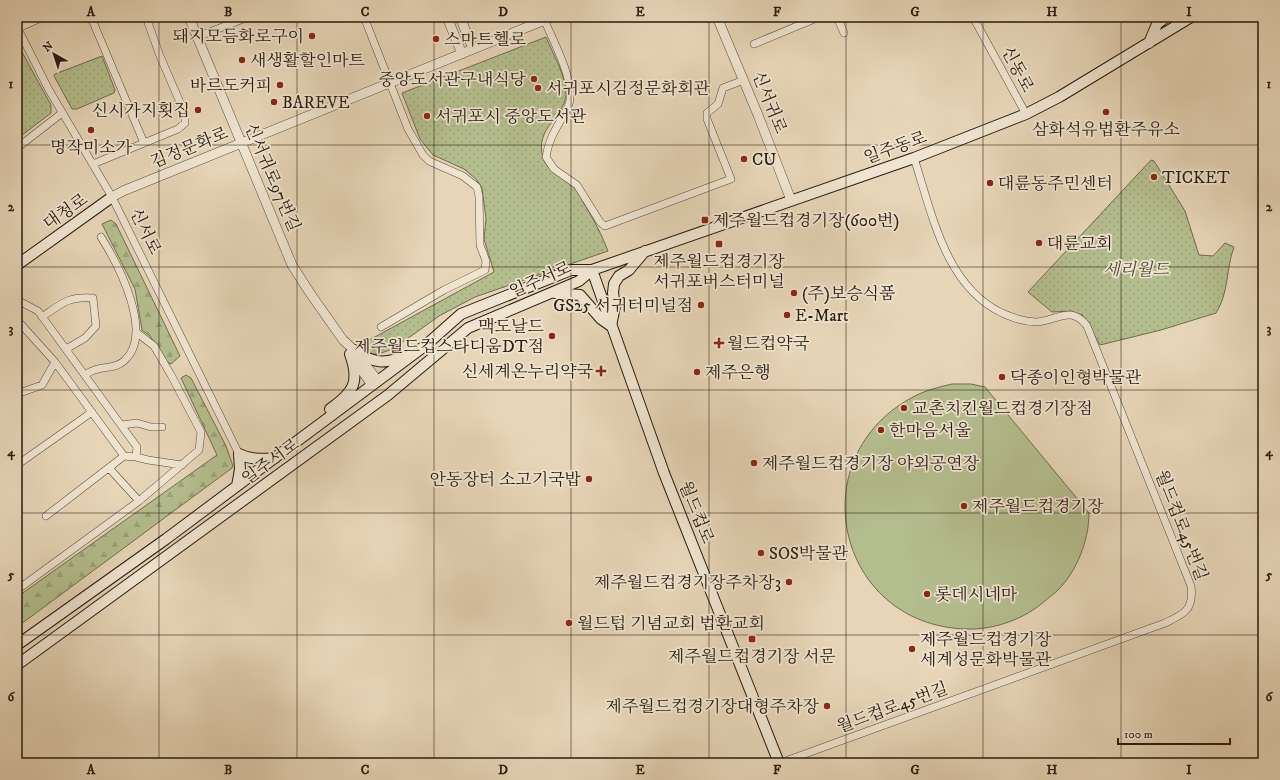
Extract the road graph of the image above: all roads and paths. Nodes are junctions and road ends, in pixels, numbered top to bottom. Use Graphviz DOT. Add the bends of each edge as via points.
graph roads {
  1 [pos="43,17"];
  2 [pos="91,17"];
  3 [pos="146,17"];
  4 [pos="189,17"];
  5 [pos="248,17"];
  6 [pos="364,17"];
  7 [pos="447,17"];
  8 [pos="460,17"];
  9 [pos="717,17"];
  10 [pos="819,17"];
  11 [pos="837,17"];
  12 [pos="973,17"];
  13 [pos="1166,17"];
  14 [pos="546,18"];
  15 [pos="1188,18"];
  16 [pos="17,27"];
  17 [pos="844,33"];
  18 [pos="197,37"];
  19 [pos="1149,42"];
  20 [pos="754,44"];
  21 [pos="473,49"];
  22 [pos="462,54"];
  23 [pos="744,80"];
  24 [pos="391,83"];
  25 [pos="62,113"];
  26 [pos="1026,114"];
  27 [pos="144,143"];
  28 [pos="241,143"];
  29 [pos="17,148"];
  30 [pos="914,158"];
  31 [pos="93,164"];
  32 [pos="112,197"];
  33 [pos="791,200"];
  34 [pos="101,237"];
  35 [pos="645,251"];
  36 [pos="17,265"];
  37 [pos="592,270"];
  38 [pos="550,293"];
  39 [pos="17,300"];
  40 [pos="42,317"];
  41 [pos="17,320"];
  42 [pos="611,326"];
  43 [pos="381,328"];
  44 [pos="136,332"];
  45 [pos="426,346"];
  46 [pos="66,349"];
  47 [pos="352,352"];
  48 [pos="55,362"];
  49 [pos="85,375"];
  50 [pos="375,383"];
  51 [pos="17,394"];
  52 [pos="385,397"];
  53 [pos="92,412"];
  54 [pos="122,425"];
  55 [pos="162,427"];
  56 [pos="316,427"];
  57 [pos="239,454"];
  58 [pos="124,456"];
  59 [pos="136,457"];
  60 [pos="275,458"];
  61 [pos="17,465"];
  62 [pos="182,465"];
  63 [pos="109,468"];
  64 [pos="237,486"];
  65 [pos="139,501"];
  66 [pos="46,516"];
  67 [pos="17,590"];
  68 [pos="17,645"];
  69 [pos="17,665"];
  70 [pos="780,763"];
  1 -- 16 [label="street"];
  2 -- 27 [label="street"];
  3 -- 27 [label="street" via="186,119 183,126 178,129"];
  4 -- 18 [label="street, 신서귀로97번길"];
  5 -- 18 [label="street"];
  6 -- 24 [label="street"];
  7 -- 22 [label="street"];
  8 -- 21 [label="street"];
  9 -- 23 [label="street, 신서귀로"];
  10 -- 20 [label="street"];
  11 -- 17 [label="street"];
  12 -- 26 [label="street, 신동로"];
  13 -- 19 [label="main road" via="1157,24"];
  14 -- 21 [label="street, 김정문화로"];
  14 -- 23 [label="street, 김정문화로" via="569,80 570,92 568,107 554,130 546,157 554,170 577,185 605,226 731,179 707,116 718,104 723,88"];
  15 -- 19 [label="main road, 일주동로"];
  16 -- 25 [label="street, 신서로"];
  18 -- 28 [label="street, 신서귀로97번길"];
  19 -- 26 [label="main road, 일주동로"];
  21 -- 22 [label="street, 김정문화로"];
  22 -- 24 [label="street, 김정문화로"];
  23 -- 33 [label="street, 신서귀로"];
  24 -- 28 [label="street, 김정문화로"];
  24 -- 43 [label="street" via="408,129 423,155 429,161 463,176 477,187 480,245 486,261 485,270 480,274 444,290"];
  25 -- 29 [label="street"];
  25 -- 31 [label="street, 신서로"];
  26 -- 30 [label="main road, 일주동로"];
  27 -- 31 [label="street"];
  28 -- 32 [label="street, 김정문화로" via="122,190"];
  28 -- 47 [label="street, 신서귀로97번길" via="292,265"];
  30 -- 33 [label="main road, 일주동로"];
  30 -- 70 [label="street, 월드컵로45번길" via="950,261 970,290 994,309 1018,320 1038,322 1072,314 1087,326 1191,586 1191,598 1187,611 1165,623"];
  31 -- 32 [label="street, 신서로"];
  32 -- 36 [label="main road, 대청로"];
  32 -- 57 [label="street, 신서로"];
  33 -- 35 [label="main road, 일주동로"];
  34 -- 44 [label="street" via="115,258 127,288"];
  35 -- 37 [label="main road, 일주동로"];
  35 -- 42 [label="main road" via="614,284 615,306"];
  37 -- 38 [label="main road, 일주서로" via="579,281"];
  37 -- 42 [label="main road, 월드컵로"];
  37 -- 45 [label="main road, 일주서로" via="571,270 461,314"];
  38 -- 42 [label="main road" via="580,294 601,319"];
  38 -- 52 [label="main road, 일주서로" via="468,328"];
  39 -- 40 [label="street" via="38,311"];
  40 -- 46 [label="street"];
  40 -- 46 [label="street" via="63,302 78,297 93,298 96,326 85,338"];
  41 -- 48 [label="street"];
  42 -- 70 [label="main road, 월드컵로" via="664,473"];
  44 -- 49 [label="street" via="135,341 125,361 116,366 92,370"];
  44 -- 62 [label="street" via="154,346 201,432 199,450"];
  45 -- 47 [label="main road" via="407,356 383,362"];
  45 -- 50 [label="main road, 일주서로"];
  46 -- 49 [label="street"];
  47 -- 50 [label="street, 신서귀로97번길"];
  47 -- 56 [label="main road" via="356,379 345,395 323,414"];
  48 -- 51 [label="street" via="42,385"];
  48 -- 53 [label="street"];
  49 -- 54 [label="street"];
  50 -- 52 [label="main road"];
  50 -- 56 [label="main road, 일주서로"];
  52 -- 69 [label="main road, 일주서로"];
  53 -- 58 [label="street"];
  53 -- 61 [label="street"];
  54 -- 55 [label="street" via="137,423"];
  54 -- 59 [label="street" via="137,447"];
  56 -- 60 [label="main road, 일주서로"];
  57 -- 60 [label="main road" via="257,460"];
  57 -- 64 [label="main road"];
  58 -- 59 [label="street"];
  58 -- 63 [label="street"];
  59 -- 62 [label="street"];
  60 -- 64 [label="main road, 일주서로"];
  62 -- 65 [label="street"];
  63 -- 65 [label="street"];
  63 -- 66 [label="street"];
  64 -- 68 [label="main road, 일주서로"];
  65 -- 67 [label="street"];
}
